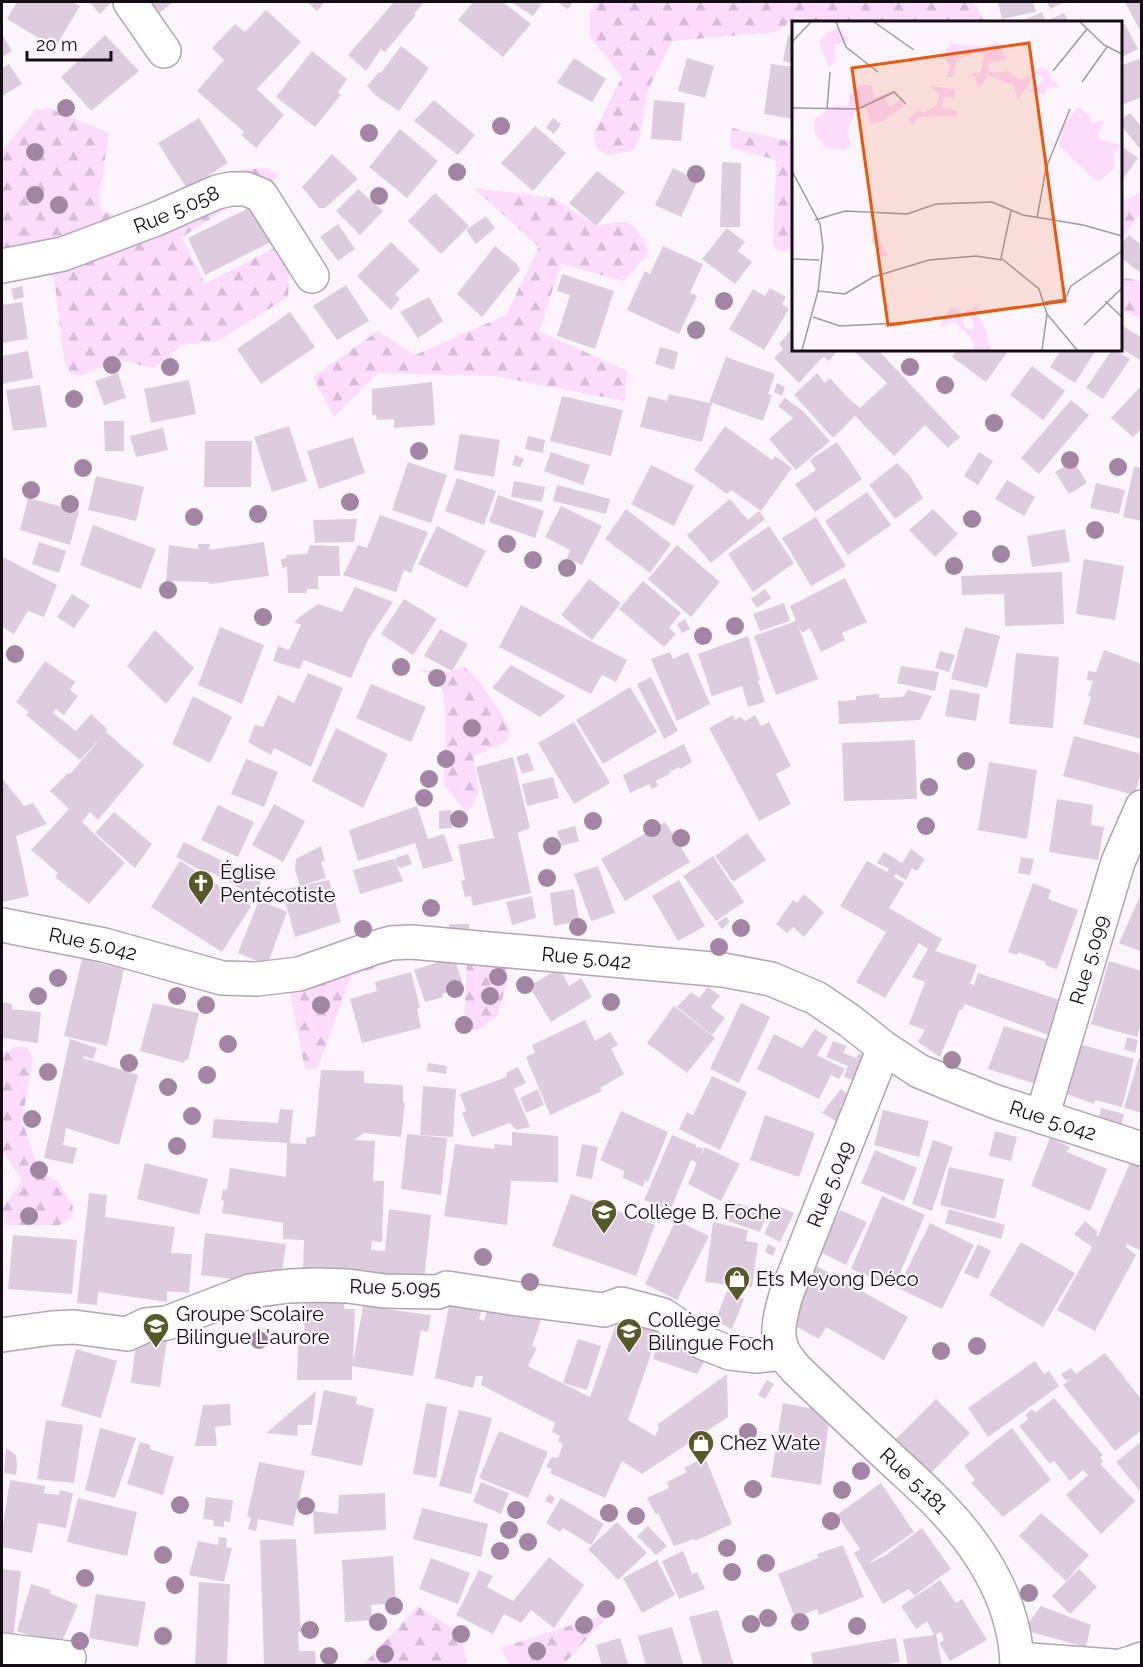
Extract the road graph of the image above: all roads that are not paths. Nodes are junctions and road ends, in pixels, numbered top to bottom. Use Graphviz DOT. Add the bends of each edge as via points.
graph roads {
  1 [pos="130,2"];
  2 [pos="164,51"];
  3 [pos="2,266"];
  4 [pos="312,276"];
  5 [pos="1142,807"];
  6 [pos="2,925"];
  7 [pos="884,1048"];
  8 [pos="1042,1117"];
  9 [pos="1142,1149"];
  10 [pos="2,1335"];
  11 [pos="784,1353"];
  12 [pos="2,1650"];
  13 [pos="69,1658"];
  14 [pos="1142,1659"];
  15 [pos="1017,1662"];
  16 [pos="1112,1665"];
  17 [pos="1120,1665"];
  1 -- 2 [label="street"];
  3 -- 4 [label="street, Rue 5.058" via="63,254 217,192 246,189 261,195"];
  5 -- 8 [label="street, Rue 5.099" via="1118,862"];
  6 -- 7 [label="street, Rue 5.042" via="104,945 222,978 256,980 299,974 391,943 412,942 723,970 771,979 816,998"];
  7 -- 8 [label="street, Rue 5.042" via="919,1071"];
  7 -- 11 [label="street, Rue 5.049" via="786,1294 779,1321 779,1341"];
  8 -- 9 [label="street, Rue 5.042"];
  10 -- 11 [label="street, Rue 5.095" via="74,1327 127,1334 250,1291 289,1286 438,1292 447,1288 604,1310 621,1304 663,1315 704,1343 730,1353"];
  11 -- 15 [label="street, Rue 5.181" via="796,1369 946,1512 968,1539 992,1573 1005,1603"];
  12 -- 13 [label="street"];
  14 -- 17 [label="street"];
  15 -- 16 [label="street"];
}
